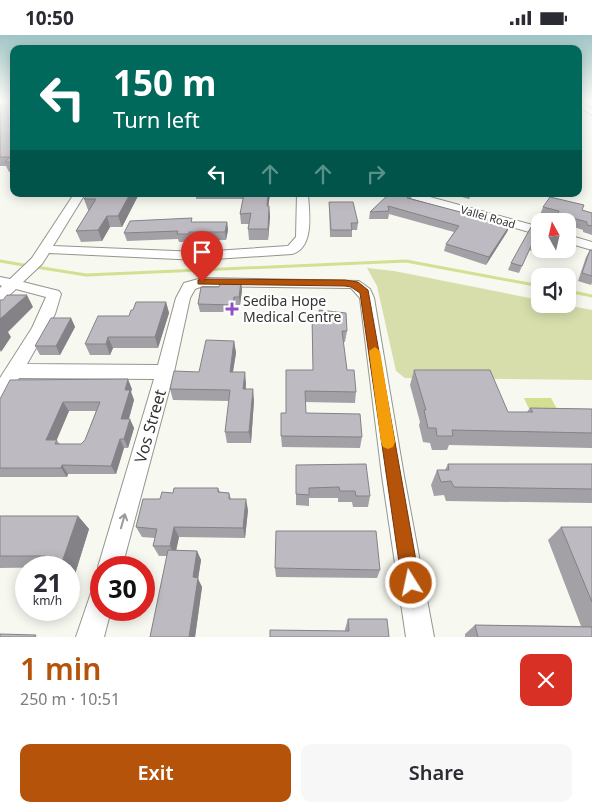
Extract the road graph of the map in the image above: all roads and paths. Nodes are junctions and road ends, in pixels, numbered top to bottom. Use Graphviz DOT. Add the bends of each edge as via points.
graph roads {
  1 [pos="78,197"];
  2 [pos="303,197"];
  3 [pos="419,197"];
  4 [pos="531,228"];
  5 [pos="576,241"];
  6 [pos="592,246"];
  7 [pos="45,249"];
  8 [pos="6,283"];
  9 [pos="189,286"];
  10 [pos="0,295"];
  11 [pos="13,371"];
  12 [pos="165,372"];
  13 [pos="0,393"];
  14 [pos="113,556"];
  15 [pos="95,621"];
  16 [pos="90,637"];
  17 [pos="420,637"];
  1 -- 7 [label="street"];
  2 -- 7 [label="street" via="302,238 292,250 206,257 132,256"];
  3 -- 4 [label="street, Vallei Road"];
  5 -- 6 [label="street"];
  7 -- 8 [label="street" via="25,274"];
  8 -- 10 [label="street"];
  8 -- 11 [label="street" via="54,294"];
  9 -- 12 [label="street, Vos Street" via="183,298"];
  9 -- 17 [label="street" via="202,282 354,284 364,292"];
  11 -- 12 [label="street"];
  11 -- 13 [label="street"];
  14 -- 12 [label="street, Vos Street, one-way"];
  15 -- 16 [label="street"];
}
